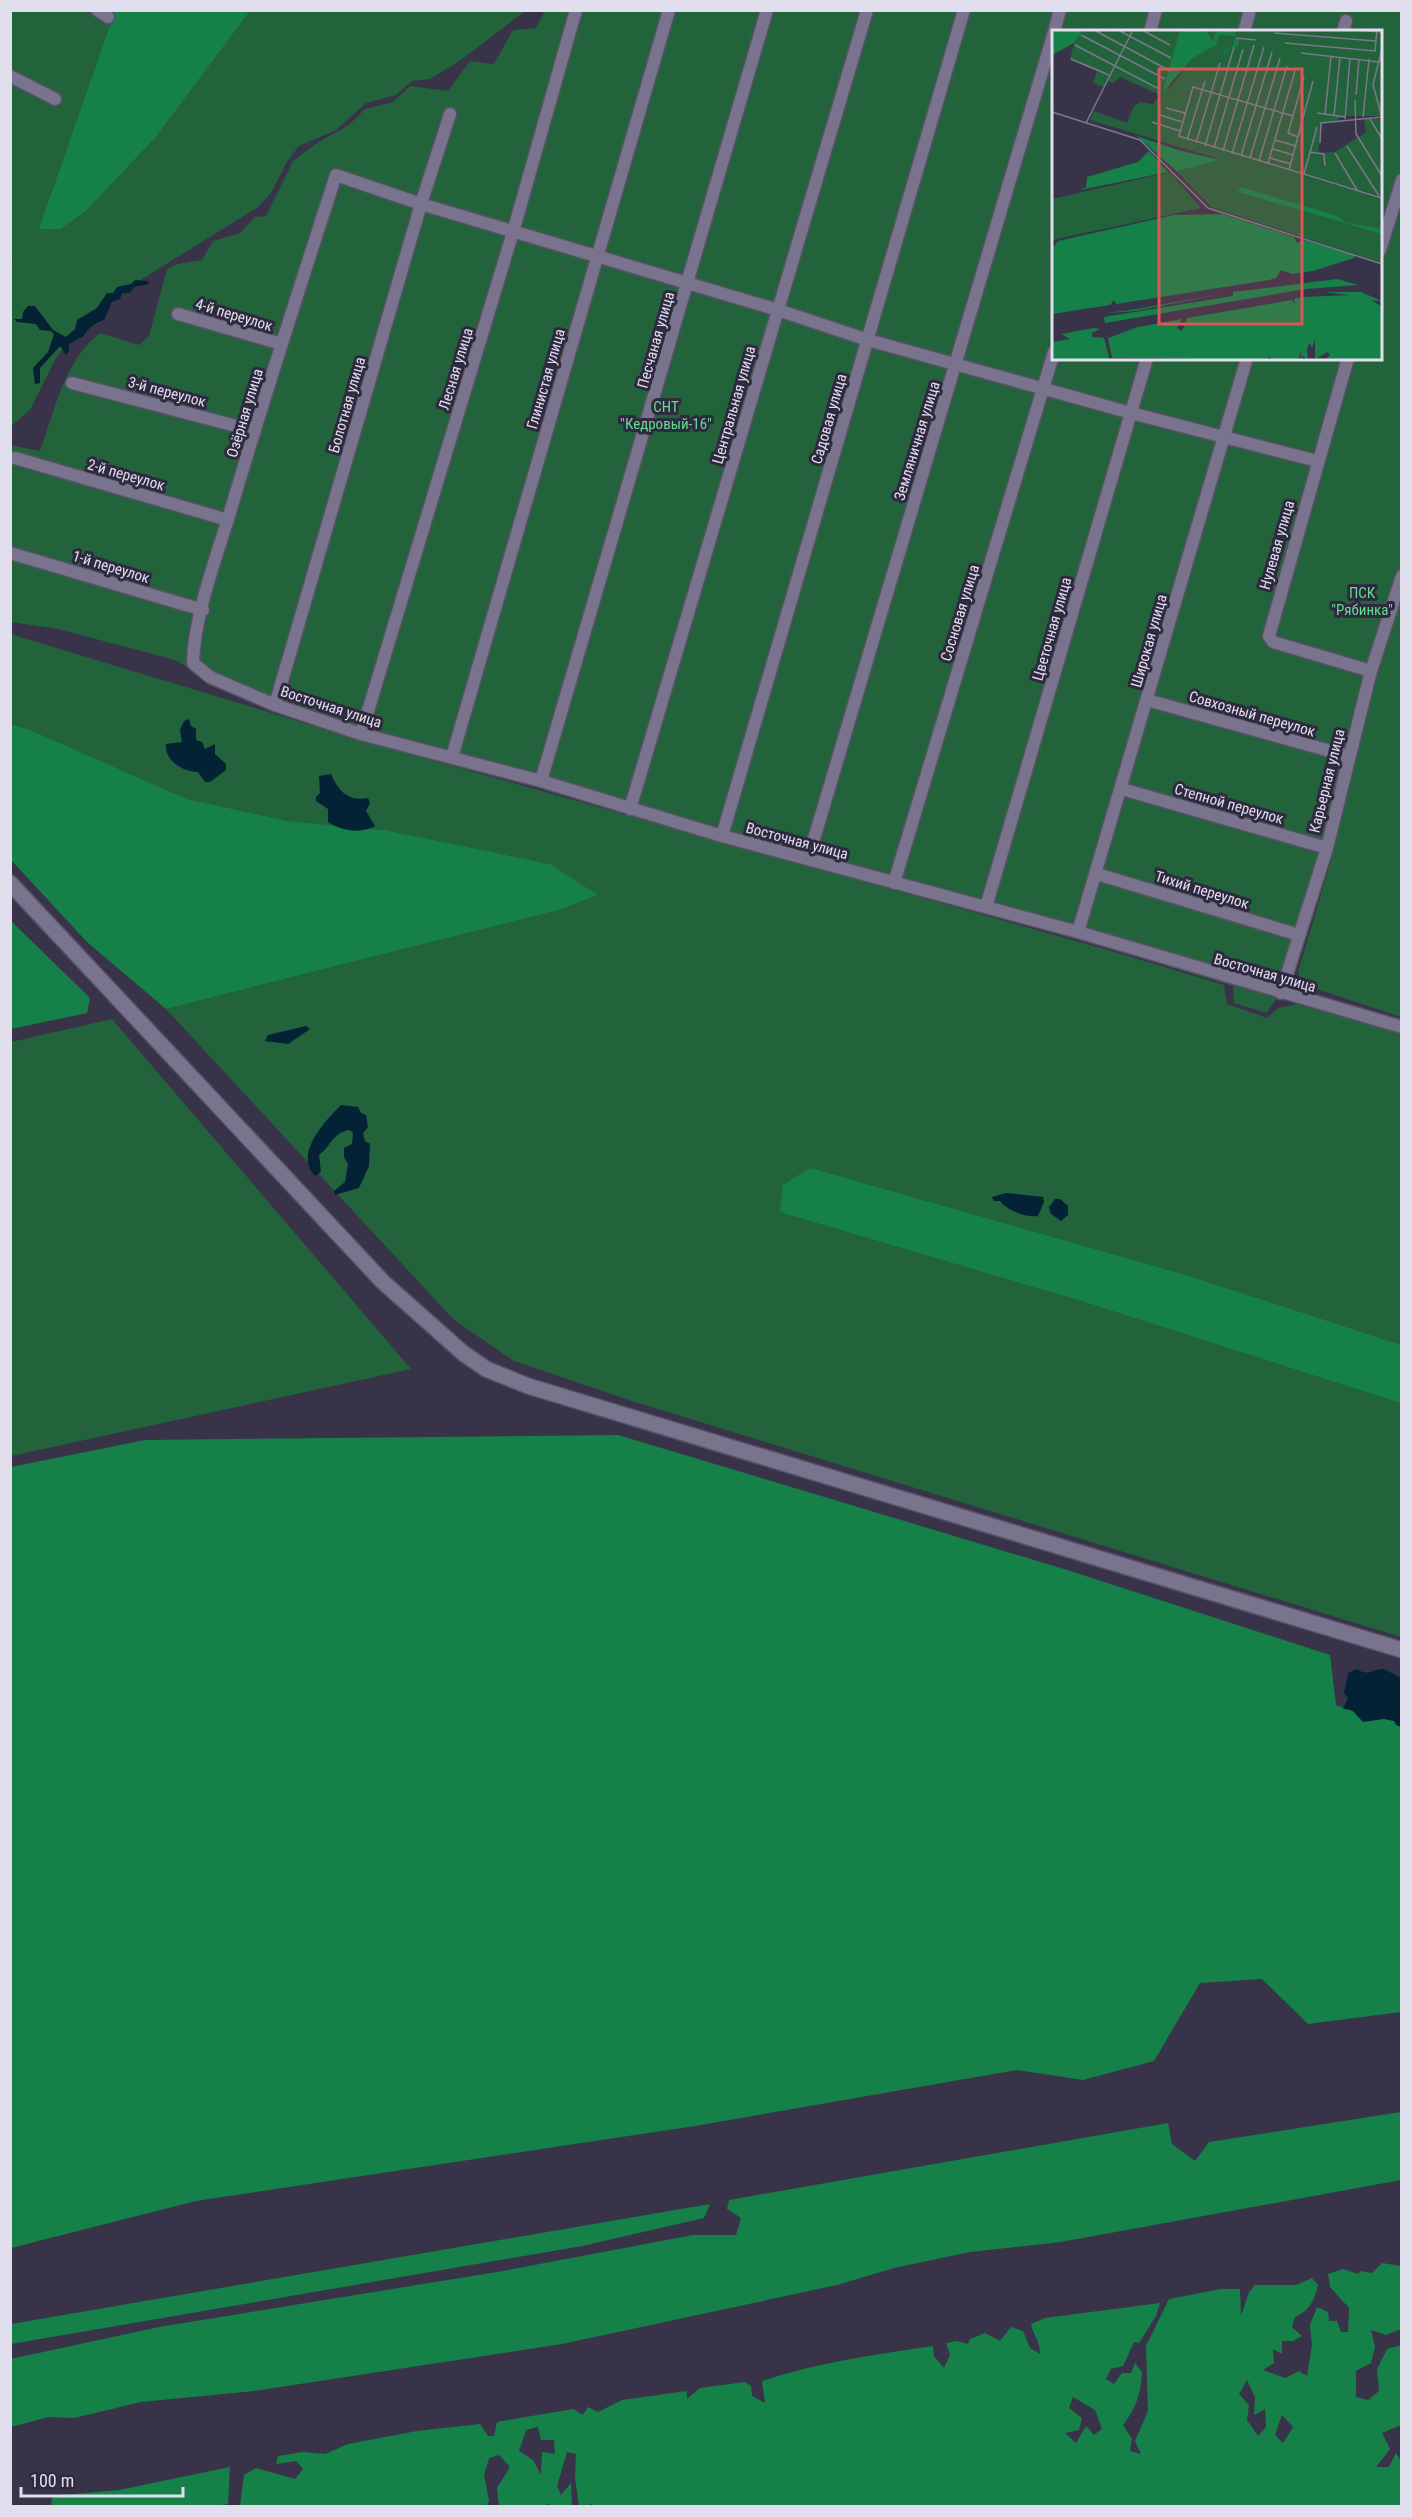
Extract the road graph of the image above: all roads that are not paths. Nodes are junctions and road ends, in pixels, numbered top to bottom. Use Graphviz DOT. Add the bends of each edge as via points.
graph roads {
  1 [pos="576,10"];
  2 [pos="669,10"];
  3 [pos="767,10"];
  4 [pos="867,10"];
  5 [pos="964,10"];
  6 [pos="1060,10"];
  7 [pos="1156,10"];
  8 [pos="1250,10"];
  9 [pos="1055,30"];
  10 [pos="1151,30"];
  11 [pos="1245,30"];
  12 [pos="1052,39"];
  13 [pos="10,76"];
  14 [pos="55,99"];
  15 [pos="450,114"];
  16 [pos="1401,180"];
  17 [pos="421,204"];
  18 [pos="513,232"];
  19 [pos="1382,243"];
  20 [pos="597,257"];
  21 [pos="688,285"];
  22 [pos="778,310"];
  23 [pos="178,314"];
  24 [pos="868,340"];
  25 [pos="282,344"];
  26 [pos="1052,356"];
  27 [pos="1146,360"];
  28 [pos="1246,360"];
  29 [pos="1347,360"];
  30 [pos="956,365"];
  31 [pos="72,383"];
  32 [pos="1043,388"];
  33 [pos="1131,413"];
  34 [pos="255,431"];
  35 [pos="1224,436"];
  36 [pos="15,458"];
  37 [pos="1317,461"];
  38 [pos="228,520"];
  39 [pos="10,553"];
  40 [pos="1401,576"];
  41 [pos="203,610"];
  42 [pos="193,663"];
  43 [pos="1371,671"];
  44 [pos="1147,700"];
  45 [pos="275,705"];
  46 [pos="361,734"];
  47 [pos="1348,756"];
  48 [pos="452,757"];
  49 [pos="542,782"];
  50 [pos="1122,789"];
  51 [pos="630,809"];
  52 [pos="722,836"];
  53 [pos="1327,848"];
  54 [pos="808,859"];
  55 [pos="1097,874"];
  56 [pos="10,883"];
  57 [pos="894,883"];
  58 [pos="986,907"];
  59 [pos="1078,932"];
  60 [pos="1299,935"];
  61 [pos="1281,993"];
  62 [pos="1401,1027"];
  63 [pos="1401,1650"];
  1 -- 18 [label="street, Лесная улица"];
  2 -- 20 [label="street, Глинистая улица"];
  3 -- 21 [label="street, Песчаная улица"];
  4 -- 22 [label="street, Центральная улица"];
  5 -- 24 [label="street, Садовая улица"];
  6 -- 9 [label="street, Земляничная улица"];
  7 -- 10 [label="street"];
  8 -- 11 [label="street"];
  12 -- 30 [label="street, Земляничная улица"];
  13 -- 14 [label="street"];
  15 -- 17 [label="street, Болотная улица"];
  16 -- 19 [label="street"];
  17 -- 18 [label="street"];
  17 -- 25 [label="street, Озёрная улица" via="336,175"];
  17 -- 45 [label="street, Болотная улица"];
  18 -- 20 [label="street"];
  18 -- 46 [label="street, Лесная улица"];
  20 -- 21 [label="street"];
  20 -- 48 [label="street, Глинистая улица"];
  21 -- 22 [label="street"];
  21 -- 49 [label="street, Песчаная улица"];
  22 -- 24 [label="street"];
  22 -- 51 [label="street, Центральная улица"];
  23 -- 25 [label="street, 4-й переулок"];
  24 -- 30 [label="street"];
  24 -- 52 [label="street, Садовая улица"];
  25 -- 34 [label="street, Озёрная улица"];
  26 -- 32 [label="street, Сосновая улица"];
  27 -- 33 [label="street, Цветочная улица"];
  28 -- 35 [label="street, Широкая улица"];
  29 -- 37 [label="street, Нулевая улица"];
  30 -- 32 [label="street"];
  30 -- 54 [label="street, Земляничная улица"];
  31 -- 34 [label="street, 3-й переулок"];
  32 -- 33 [label="street"];
  32 -- 57 [label="street, Сосновая улица"];
  33 -- 35 [label="street"];
  33 -- 58 [label="street, Цветочная улица"];
  34 -- 38 [label="street, Озёрная улица"];
  35 -- 37 [label="street"];
  35 -- 44 [label="street, Широкая улица"];
  36 -- 38 [label="street, 2-й переулок"];
  37 -- 43 [label="street, Нулевая улица" via="1269,636 1273,642"];
  38 -- 41 [label="street, Озёрная улица"];
  39 -- 41 [label="street, 1-й переулок"];
  40 -- 43 [label="street, Карьерная улица"];
  41 -- 42 [label="street, Озёрная улица"];
  42 -- 45 [label="street, Восточная улица" via="210,677"];
  43 -- 47 [label="street, Карьерная улица"];
  44 -- 47 [label="street, Совхозный переулок"];
  44 -- 50 [label="street, Широкая улица"];
  45 -- 46 [label="street, Восточная улица"];
  46 -- 48 [label="street, Восточная улица"];
  47 -- 53 [label="street, Карьерная улица"];
  48 -- 49 [label="street, Восточная улица"];
  49 -- 51 [label="street, Восточная улица"];
  50 -- 53 [label="street, Степной переулок"];
  50 -- 55 [label="street, Широкая улица"];
  51 -- 52 [label="street, Восточная улица"];
  52 -- 54 [label="street, Восточная улица"];
  53 -- 60 [label="street, Карьерная улица"];
  54 -- 57 [label="street, Восточная улица"];
  55 -- 59 [label="street, Широкая улица"];
  55 -- 60 [label="street, Тихий переулок"];
  56 -- 63 [label="street" via="383,1282 442,1337 486,1369 528,1386"];
  57 -- 58 [label="street, Восточная улица"];
  58 -- 59 [label="street, Восточная улица"];
  59 -- 61 [label="street, Восточная улица"];
  60 -- 61 [label="street, Карьерная улица"];
  61 -- 62 [label="street, Восточная улица"];
}
